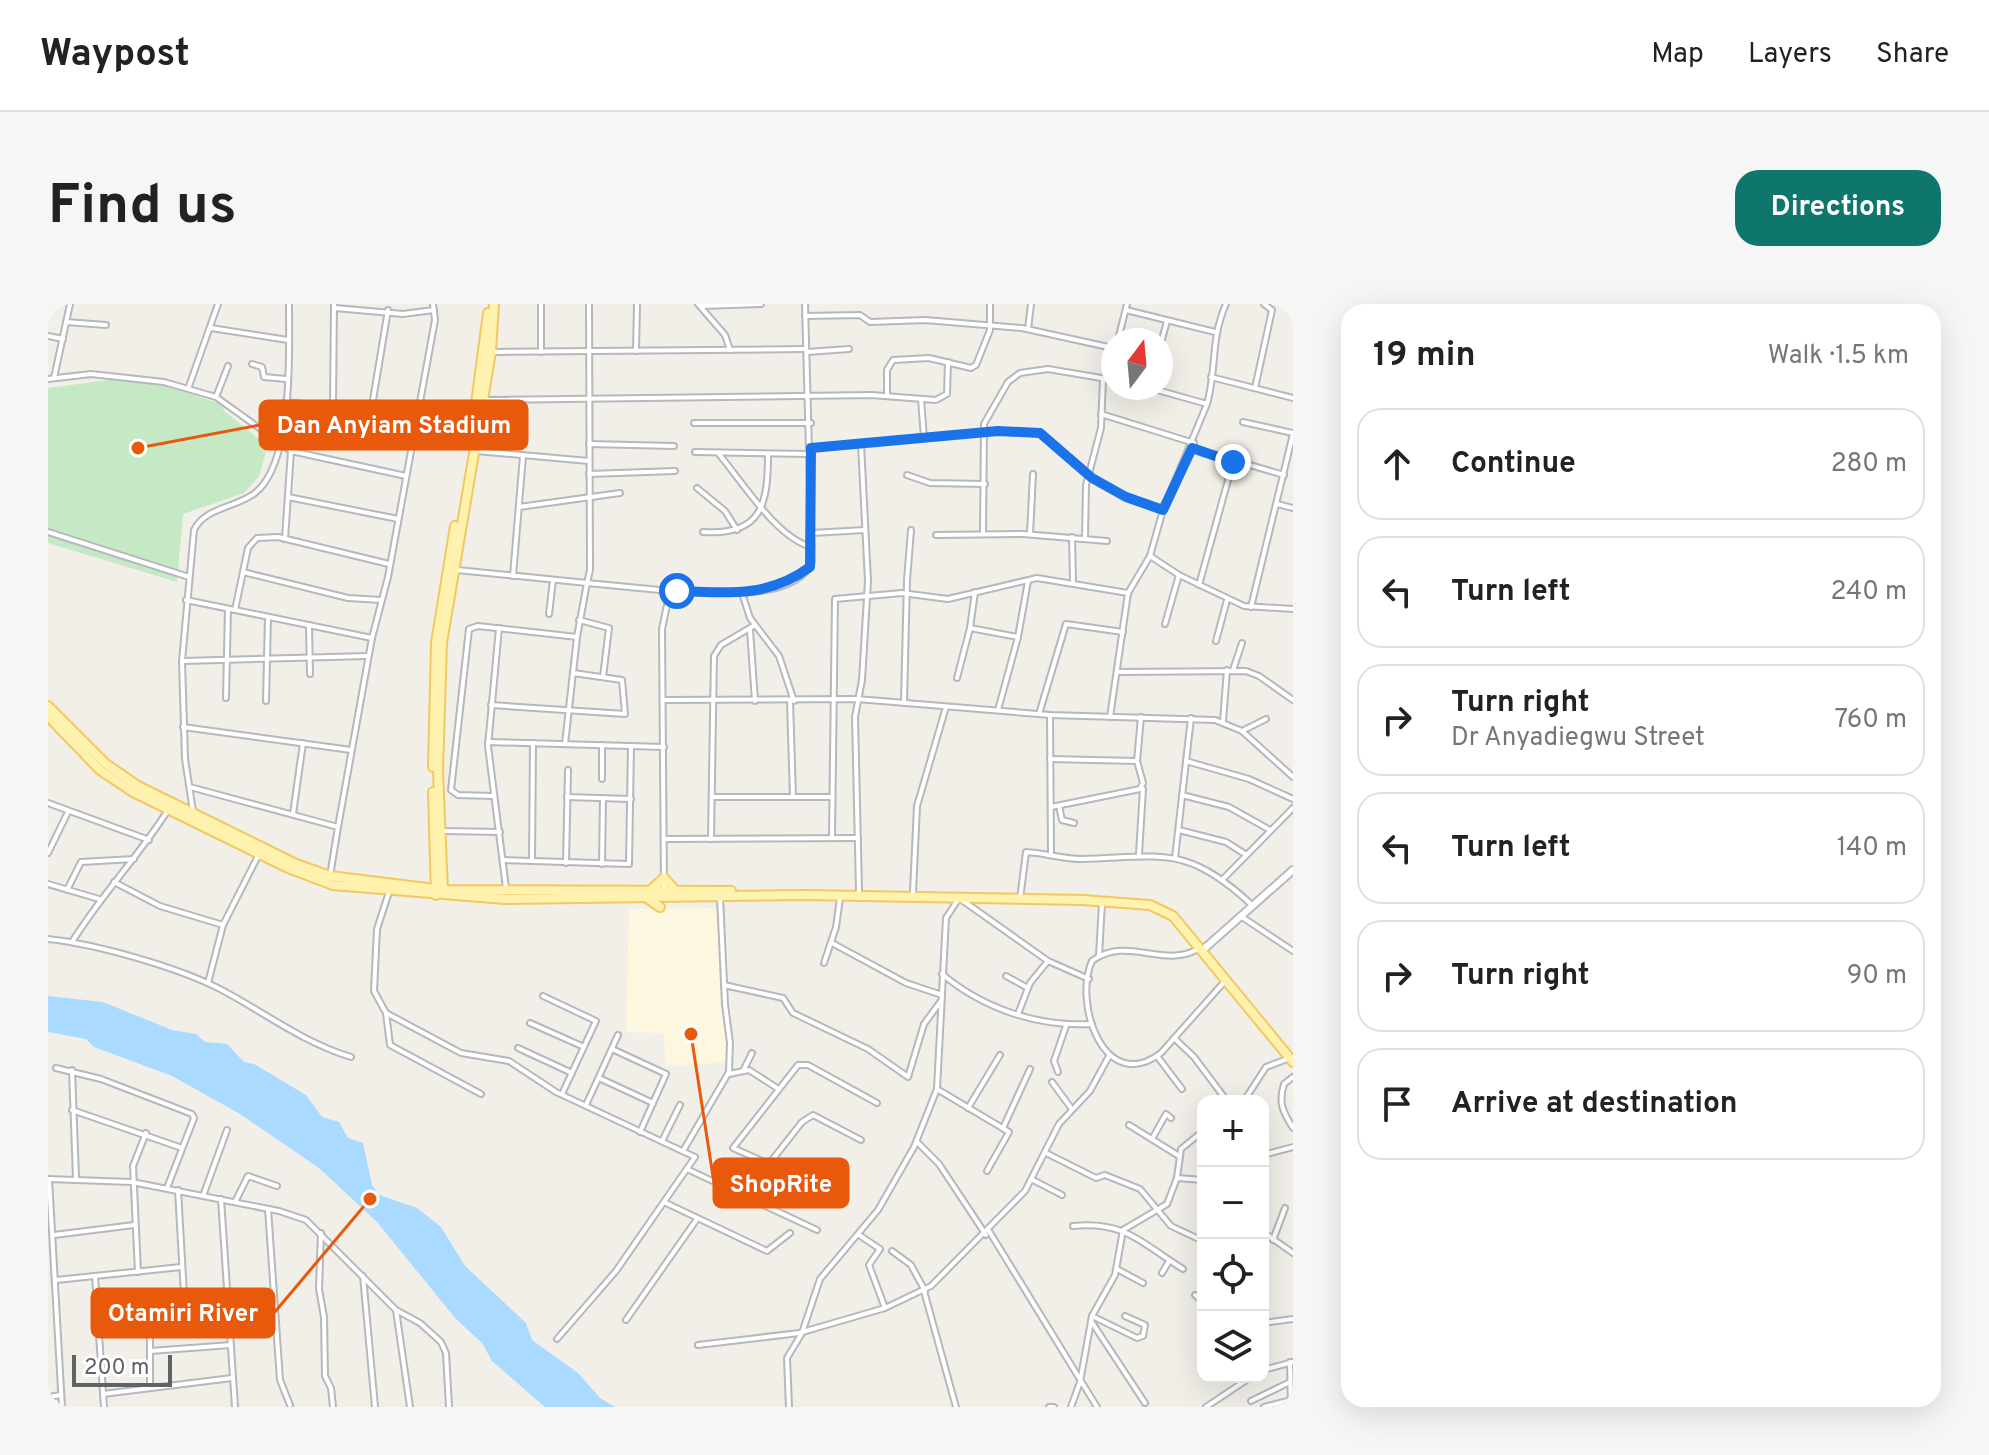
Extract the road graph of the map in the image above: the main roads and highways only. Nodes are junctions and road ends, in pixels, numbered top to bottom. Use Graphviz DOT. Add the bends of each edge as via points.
graph roads {
  1 [pos="492,304"];
  2 [pos="478,411"];
  3 [pos="451,569"];
  4 [pos="48,706"];
  5 [pos="48,716"];
  6 [pos="260,850"];
  7 [pos="390,889"];
  8 [pos="440,893"];
  9 [pos="804,893"];
  10 [pos="677,894"];
  11 [pos="896,894"];
  12 [pos="648,895"];
  13 [pos="1020,897"];
  14 [pos="1082,898"];
  15 [pos="1203,948"];
  16 [pos="1292,1059"];
  1 -- 2 [label="main road"];
  1 -- 2 [label="main road" via="491,352"];
  2 -- 3 [label="main road"];
  2 -- 3 [label="main road"];
  3 -- 8 [label="main road" via="439,687"];
  3 -- 8 [label="main road" via="436,643 431,715"];
  4 -- 6 [label="main road" via="106,764 138,786"];
  5 -- 6 [label="main road" via="100,770 168,810"];
  6 -- 7 [label="main road" via="330,876"];
  6 -- 7 [label="main road" via="324,883"];
  7 -- 8 [label="main road"];
  8 -- 12 [label="main road"];
  8 -- 12 [label="main road"];
  9 -- 10 [label="main road"];
  9 -- 10 [label="main road"];
  9 -- 11 [label="main road"];
  9 -- 11 [label="main road"];
  10 -- 12 [label="main road" via="664,901"];
  10 -- 12 [label="main road" via="664,878"];
  11 -- 13 [label="main road"];
  11 -- 13 [label="main road"];
  13 -- 14 [label="main road"];
  14 -- 15 [label="main road" via="1163,909"];
  14 -- 15 [label="main road" via="1165,905"];
  15 -- 16 [label="main road"];
  15 -- 16 [label="main road"];
}
